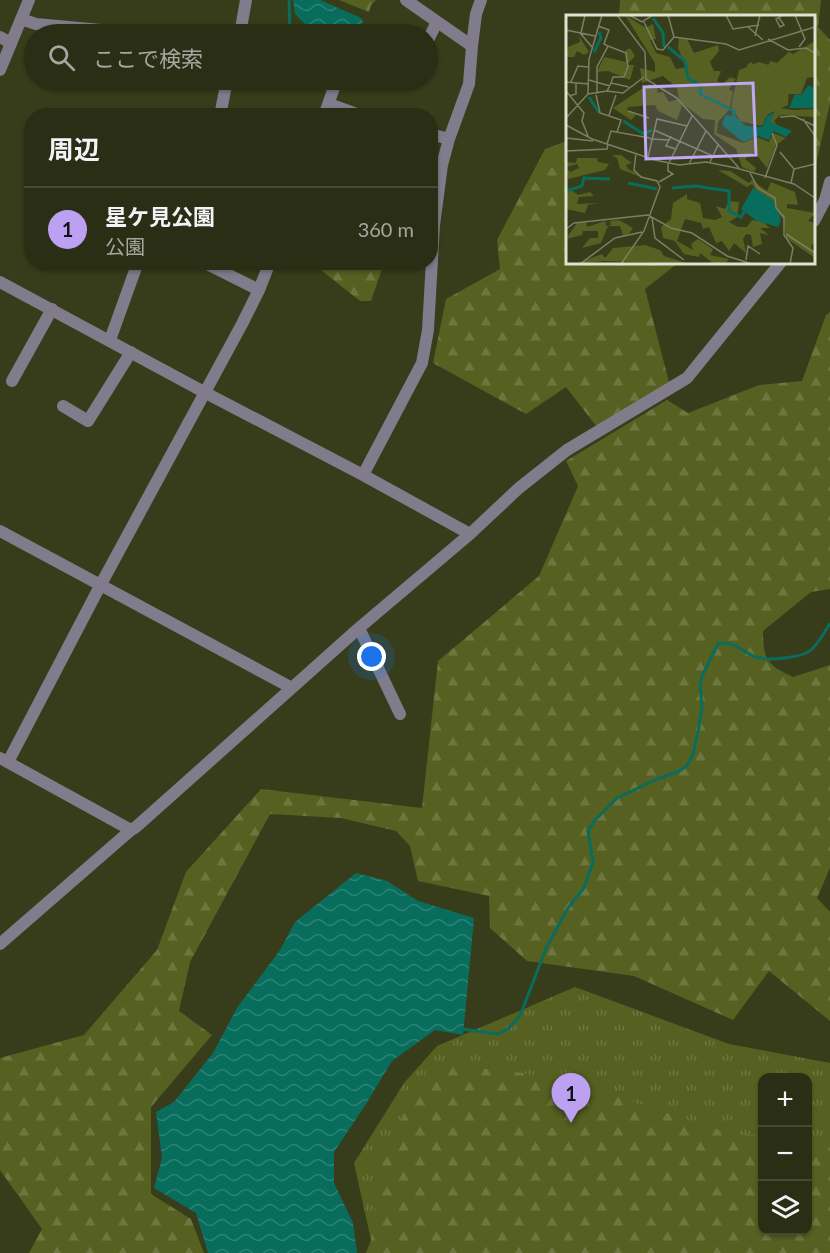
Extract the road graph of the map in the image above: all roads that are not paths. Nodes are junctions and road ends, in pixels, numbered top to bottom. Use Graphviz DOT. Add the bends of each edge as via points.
graph roads {
  1 [pos="29,0"];
  2 [pos="246,0"];
  3 [pos="406,0"];
  4 [pos="481,0"];
  5 [pos="21,19"];
  6 [pos="437,22"];
  7 [pos="36,24"];
  8 [pos="242,24"];
  9 [pos="5,40"];
  10 [pos="472,46"];
  11 [pos="0,70"];
  12 [pos="225,90"];
  13 [pos="333,90"];
  14 [pos="222,108"];
  15 [pos="328,108"];
  16 [pos="438,136"];
  17 [pos="449,139"];
  18 [pos="830,182"];
  19 [pos="438,195"];
  20 [pos="815,218"];
  21 [pos="779,264"];
  22 [pos="135,270"];
  23 [pos="221,270"];
  24 [pos="267,270"];
  25 [pos="431,270"];
  26 [pos="0,282"];
  27 [pos="259,290"];
  28 [pos="52,309"];
  29 [pos="110,340"];
  30 [pos="131,352"];
  31 [pos="12,381"];
  32 [pos="204,392"];
  33 [pos="63,406"];
  34 [pos="363,475"];
  35 [pos="0,531"];
  36 [pos="470,534"];
  37 [pos="100,586"];
  38 [pos="359,628"];
  39 [pos="292,688"];
  40 [pos="400,714"];
  41 [pos="4,760"];
  42 [pos="130,830"];
  43 [pos="0,944"];
  1 -- 5 [label="street"];
  2 -- 8 [label="street"];
  3 -- 6 [label="street"];
  4 -- 10 [label="street"];
  5 -- 7 [label="street"];
  5 -- 9 [label="street"];
  6 -- 10 [label="street"];
  9 -- 11 [label="street"];
  10 -- 17 [label="street" via="469,84"];
  12 -- 14 [label="street"];
  13 -- 15 [label="street"];
  16 -- 17 [label="street"];
  17 -- 19 [label="street"];
  18 -- 20 [label="street"];
  21 -- 36 [label="street" via="687,378 567,450"];
  22 -- 29 [label="street"];
  23 -- 27 [label="street"];
  24 -- 27 [label="street"];
  25 -- 34 [label="street" via="422,363"];
  26 -- 28 [label="street"];
  27 -- 32 [label="street"];
  28 -- 29 [label="street"];
  28 -- 31 [label="street"];
  29 -- 30 [label="street"];
  30 -- 32 [label="street"];
  30 -- 33 [label="street" via="88,421"];
  32 -- 34 [label="street"];
  32 -- 37 [label="street"];
  34 -- 36 [label="street"];
  35 -- 37 [label="street"];
  36 -- 38 [label="street"];
  37 -- 39 [label="street"];
  37 -- 41 [label="street"];
  38 -- 39 [label="street"];
  38 -- 40 [label="street"];
  39 -- 42 [label="street"];
  41 -- 42 [label="street"];
  42 -- 43 [label="street"];
}
